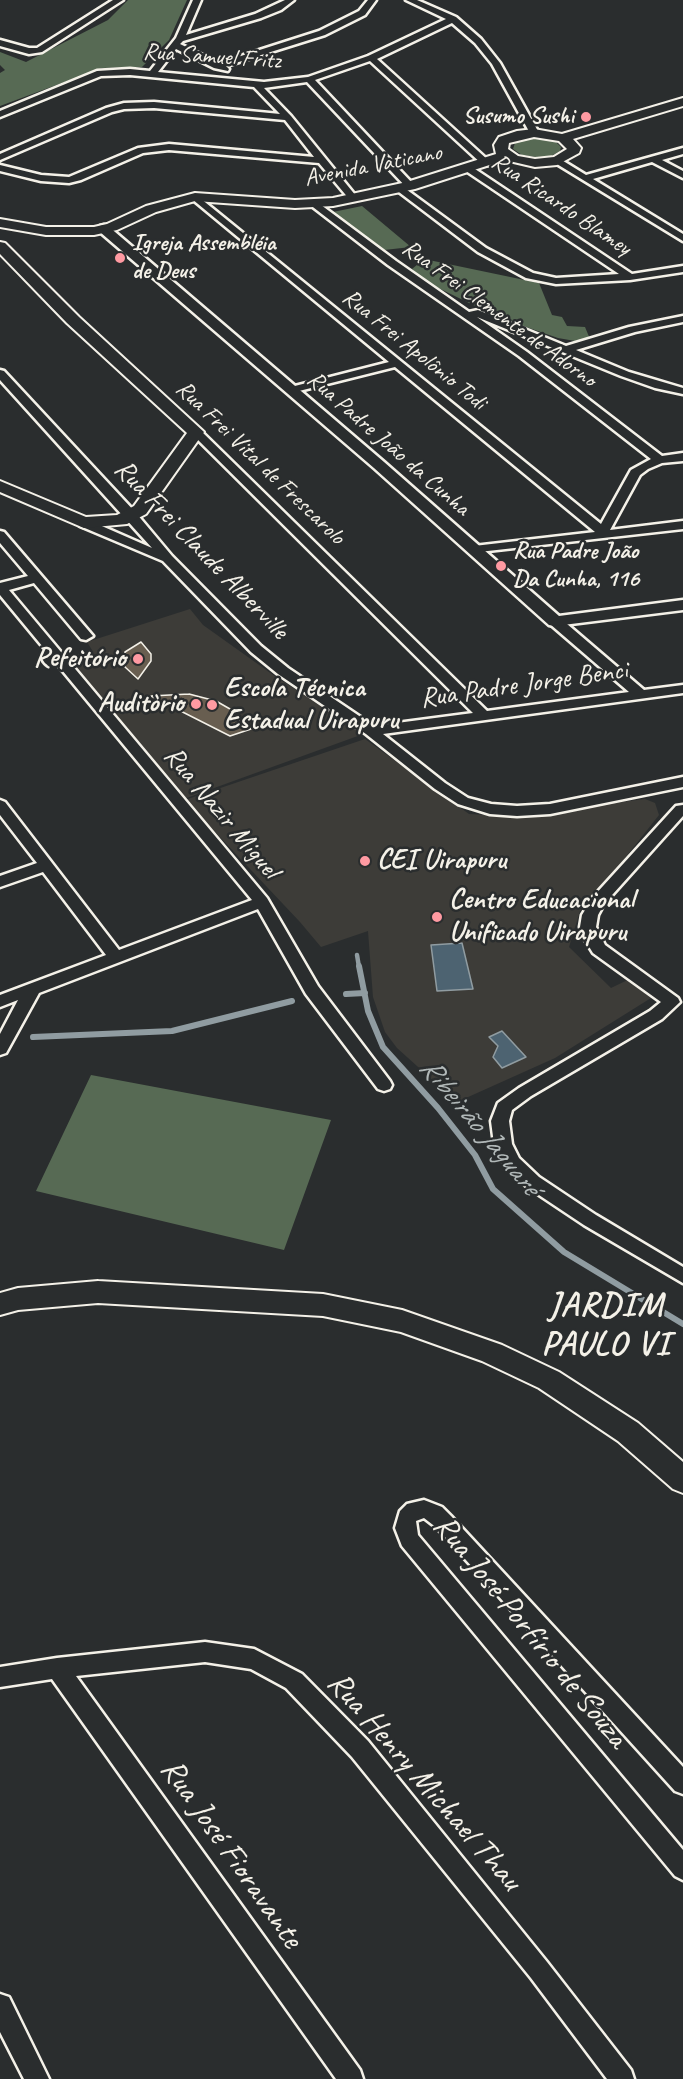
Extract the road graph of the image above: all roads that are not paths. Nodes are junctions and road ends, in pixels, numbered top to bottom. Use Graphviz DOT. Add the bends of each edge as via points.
graph roads {
  1 [pos="197,0"];
  2 [pos="290,0"];
  3 [pos="372,0"];
  4 [pos="410,0"];
  5 [pos="115,1"];
  6 [pos="453,19"];
  7 [pos="177,42"];
  8 [pos="0,43"];
  9 [pos="371,58"];
  10 [pos="217,66"];
  11 [pos="152,74"];
  12 [pos="309,79"];
  13 [pos="256,84"];
  14 [pos="270,84"];
  15 [pos="683,102"];
  16 [pos="0,114"];
  17 [pos="288,118"];
  18 [pos="534,133"];
  19 [pos="563,138"];
  20 [pos="683,151"];
  21 [pos="506,156"];
  22 [pos="0,157"];
  23 [pos="654,159"];
  24 [pos="322,160"];
  25 [pos="557,161"];
  26 [pos="486,163"];
  27 [pos="0,168"];
  28 [pos="469,169"];
  29 [pos="683,176"];
  30 [pos="586,178"];
  31 [pos="405,188"];
  32 [pos="195,197"];
  33 [pos="353,198"];
  34 [pos="314,204"];
  35 [pos="0,223"];
  36 [pos="104,229"];
  37 [pos="683,238"];
  38 [pos="0,246"];
  39 [pos="683,269"];
  40 [pos="630,277"];
  41 [pos="454,305"];
  42 [pos="683,320"];
  43 [pos="567,349"];
  44 [pos="396,363"];
  45 [pos="0,373"];
  46 [pos="291,390"];
  47 [pos="683,391"];
  48 [pos="196,432"];
  49 [pos="683,457"];
  50 [pos="660,460"];
  51 [pos="0,486"];
  52 [pos="132,516"];
  53 [pos="84,523"];
  54 [pos="683,525"];
  55 [pos="605,533"];
  56 [pos="0,535"];
  57 [pos="474,550"];
  58 [pos="168,560"];
  59 [pos="36,578"];
  60 [pos="1,587"];
  61 [pos="683,605"];
  62 [pos="555,621"];
  63 [pos="86,636"];
  64 [pos="683,689"];
  65 [pos="641,695"];
  66 [pos="485,717"];
  67 [pos="371,731"];
  68 [pos="683,782"];
  69 [pos="664,785"];
  70 [pos="0,805"];
  71 [pos="682,810"];
  72 [pos="44,866"];
  73 [pos="0,882"];
  74 [pos="262,902"];
  75 [pos="117,958"];
  76 [pos="33,988"];
  77 [pos="0,1001"];
  78 [pos="0,1049"];
  79 [pos="384,1085"];
  80 [pos="683,1276"];
  81 [pos="0,1304"];
  82 [pos="683,1480"];
  83 [pos="57,1668"];
  84 [pos="0,1677"];
  85 [pos="683,1783"];
  86 [pos="683,1868"];
  87 [pos="0,2006"];
  88 [pos="37,2079"];
  89 [pos="351,2079"];
  90 [pos="622,2079"];
  1 -- 7 [label="street"];
  2 -- 7 [label="street" via="258,16"];
  3 -- 10 [label="street" via="362,13 322,33"];
  4 -- 6 [label="street"];
  5 -- 8 [label="street" via="39,50"];
  6 -- 9 [label="street, Rua Samuel Fritz"];
  6 -- 18 [label="street" via="492,58"];
  7 -- 10 [label="street"];
  7 -- 11 [label="street"];
  9 -- 12 [label="street, Rua Samuel Fritz"];
  9 -- 26 [label="street"];
  10 -- 14 [label="street"];
  11 -- 13 [label="street, Rua Samuel Fritz"];
  11 -- 16 [label="street, Rua Samuel Fritz" via="100,73"];
  12 -- 14 [label="street, Rua Samuel Fritz"];
  12 -- 31 [label="street"];
  13 -- 14 [label="street, Rua Samuel Fritz"];
  13 -- 17 [label="street"];
  15 -- 19 [label="main road"];
  17 -- 22 [label="street" via="154,105 124,106"];
  17 -- 24 [label="street"];
  18 -- 19 [label="main road"];
  18 -- 21 [label="main road" via="504,140 501,150"];
  19 -- 25 [label="main road" via="571,143 573,153"];
  20 -- 23 [label="street"];
  21 -- 25 [label="main road" via="535,163"];
  21 -- 26 [label="main road, Avenida Vaticano"];
  23 -- 29 [label="street"];
  23 -- 30 [label="street"];
  24 -- 27 [label="street" via="169,147 141,150 69,180"];
  24 -- 33 [label="street"];
  25 -- 30 [label="street"];
  26 -- 28 [label="main road, Avenida Vaticano"];
  28 -- 31 [label="main road, Avenida Vaticano"];
  28 -- 40 [label="street, Rua Ricardo Blamey"];
  30 -- 37 [label="street"];
  31 -- 33 [label="main road, Avenida Vaticano"];
  31 -- 40 [label="street" via="482,250 530,276 556,281"];
  32 -- 34 [label="main road, Avenida Vaticano"];
  32 -- 36 [label="main road, Avenida Vaticano" via="151,209"];
  32 -- 44 [label="street, Rua Frei Apolônio Todi"];
  33 -- 34 [label="main road, Avenida Vaticano"];
  34 -- 41 [label="street, Rua Frei Clemente de Adorno"];
  35 -- 36 [label="main road, Avenida Vaticano" via="46,231"];
  36 -- 46 [label="street, Rua Padre João da Cunha"];
  38 -- 48 [label="main road, Rua Frei Vital de Frescarolo" via="73,320"];
  39 -- 40 [label="street"];
  41 -- 43 [label="street"];
  41 -- 50 [label="street, Rua Frei Clemente de Adorno"];
  42 -- 43 [label="street" via="633,329"];
  43 -- 47 [label="street" via="637,378"];
  44 -- 46 [label="street"];
  44 -- 55 [label="street, Rua Frei Apolônio Todi"];
  45 -- 52 [label="street, Rua Frei Claude Alberville"];
  46 -- 57 [label="street, Rua Padre João da Cunha"];
  48 -- 52 [label="main road"];
  48 -- 66 [label="street, Rua Frei Vital de Frescarolo"];
  49 -- 50 [label="street"];
  50 -- 55 [label="street" via="635,473"];
  51 -- 53 [label="main road"];
  52 -- 53 [label="main road"];
  52 -- 58 [label="street, Rua Frei Claude Alberville"];
  53 -- 58 [label="street"];
  54 -- 55 [label="street"];
  55 -- 57 [label="street"];
  56 -- 59 [label="street"];
  57 -- 62 [label="street, Rua Padre João da Cunha"];
  58 -- 67 [label="street, Rua Frei Claude Alberville" via="256,649"];
  59 -- 60 [label="street"];
  59 -- 63 [label="street"];
  60 -- 74 [label="street, Rua Nazir Miguel"];
  61 -- 62 [label="street"];
  62 -- 65 [label="street, Rua Padre João da Cunha"];
  64 -- 65 [label="street, Rua Padre Jorge Benci"];
  65 -- 66 [label="street, Rua Padre Jorge Benci"];
  66 -- 67 [label="street, Rua Padre Jorge Benci"];
  67 -- 69 [label="street, Rua Frei Claude Alberville" via="440,786 463,801 490,809 517,812 550,808"];
  68 -- 69 [label="street, Rua Frei Claude Alberville"];
  69 -- 71 [label="street"];
  70 -- 72 [label="street"];
  71 -- 80 [label="street" via="598,901 588,927 599,949 672,1002 525,1092 504,1107 500,1120 503,1144 512,1162 533,1182"];
  72 -- 73 [label="street"];
  72 -- 75 [label="street"];
  74 -- 75 [label="street"];
  74 -- 79 [label="street, Rua Nazir Miguel" via="312,990"];
  75 -- 76 [label="street"];
  76 -- 77 [label="street"];
  76 -- 78 [label="street"];
  81 -- 82 [label="main road" via="18,1299 121,1293 323,1305 402,1322 492,1353 549,1380 628,1432"];
  83 -- 84 [label="street, Rua Henry Michael Thau"];
  83 -- 89 [label="street, Rua José Fioravante"];
  83 -- 90 [label="street, Rua Henry Michael Thau" via="206,1652 254,1659 294,1681 360,1749"];
  85 -- 86 [label="street, Rua José Porfírio de Souza" via="444,1522 424,1509 406,1516 409,1540"];
  87 -- 88 [label="street"];
}
